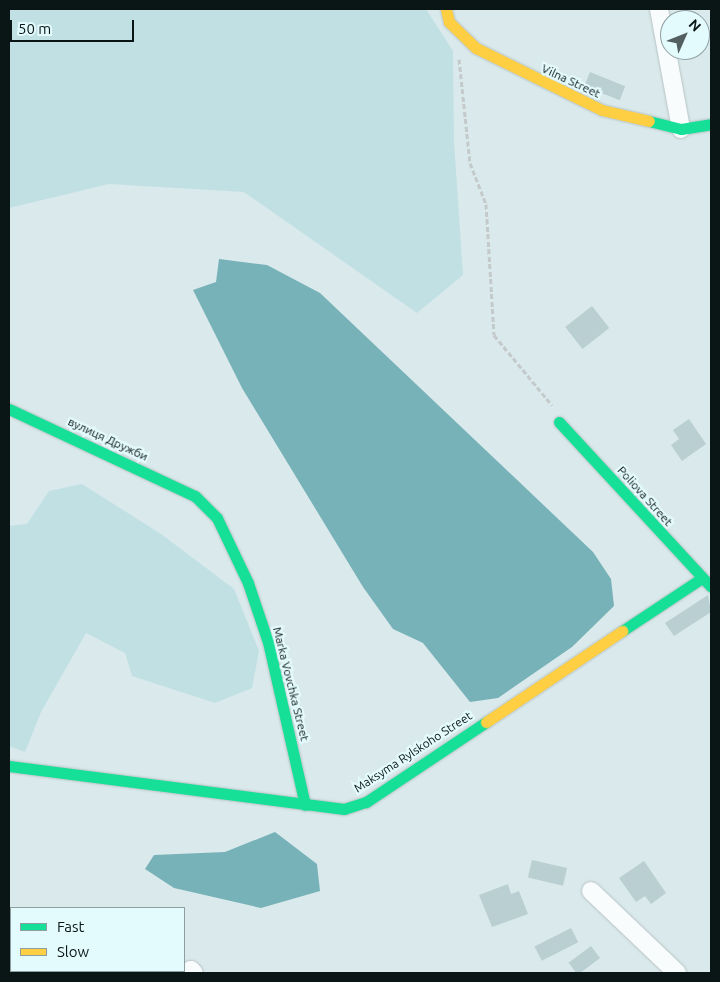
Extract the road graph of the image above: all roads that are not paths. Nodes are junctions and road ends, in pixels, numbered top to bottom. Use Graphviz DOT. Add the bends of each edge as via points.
graph roads {
  1 [pos="446,9"];
  2 [pos="659,9"];
  3 [pos="711,124"];
  4 [pos="681,129"];
  5 [pos="9,409"];
  6 [pos="559,422"];
  7 [pos="195,496"];
  8 [pos="702,578"];
  9 [pos="711,587"];
  10 [pos="9,766"];
  11 [pos="305,804"];
  12 [pos="592,890"];
  13 [pos="677,973"];
  1 -- 4 [label="street, Vilna Street" via="449,22 476,48 527,75 602,110"];
  2 -- 4 [label="street"];
  3 -- 4 [label="street, Vilna Street"];
  5 -- 7 [label="street, вулиця Дружби"];
  6 -- 8 [label="street, Poliova Street"];
  7 -- 11 [label="street, Marka Vovchka Street" via="217,518 248,583 268,642"];
  8 -- 9 [label="street, Poliova Street"];
  8 -- 11 [label="street, Maksyma Rylskoho Street" via="366,802 344,809"];
  10 -- 11 [label="street, Maksyma Rylskoho Street"];
  12 -- 13 [label="street"];
}
